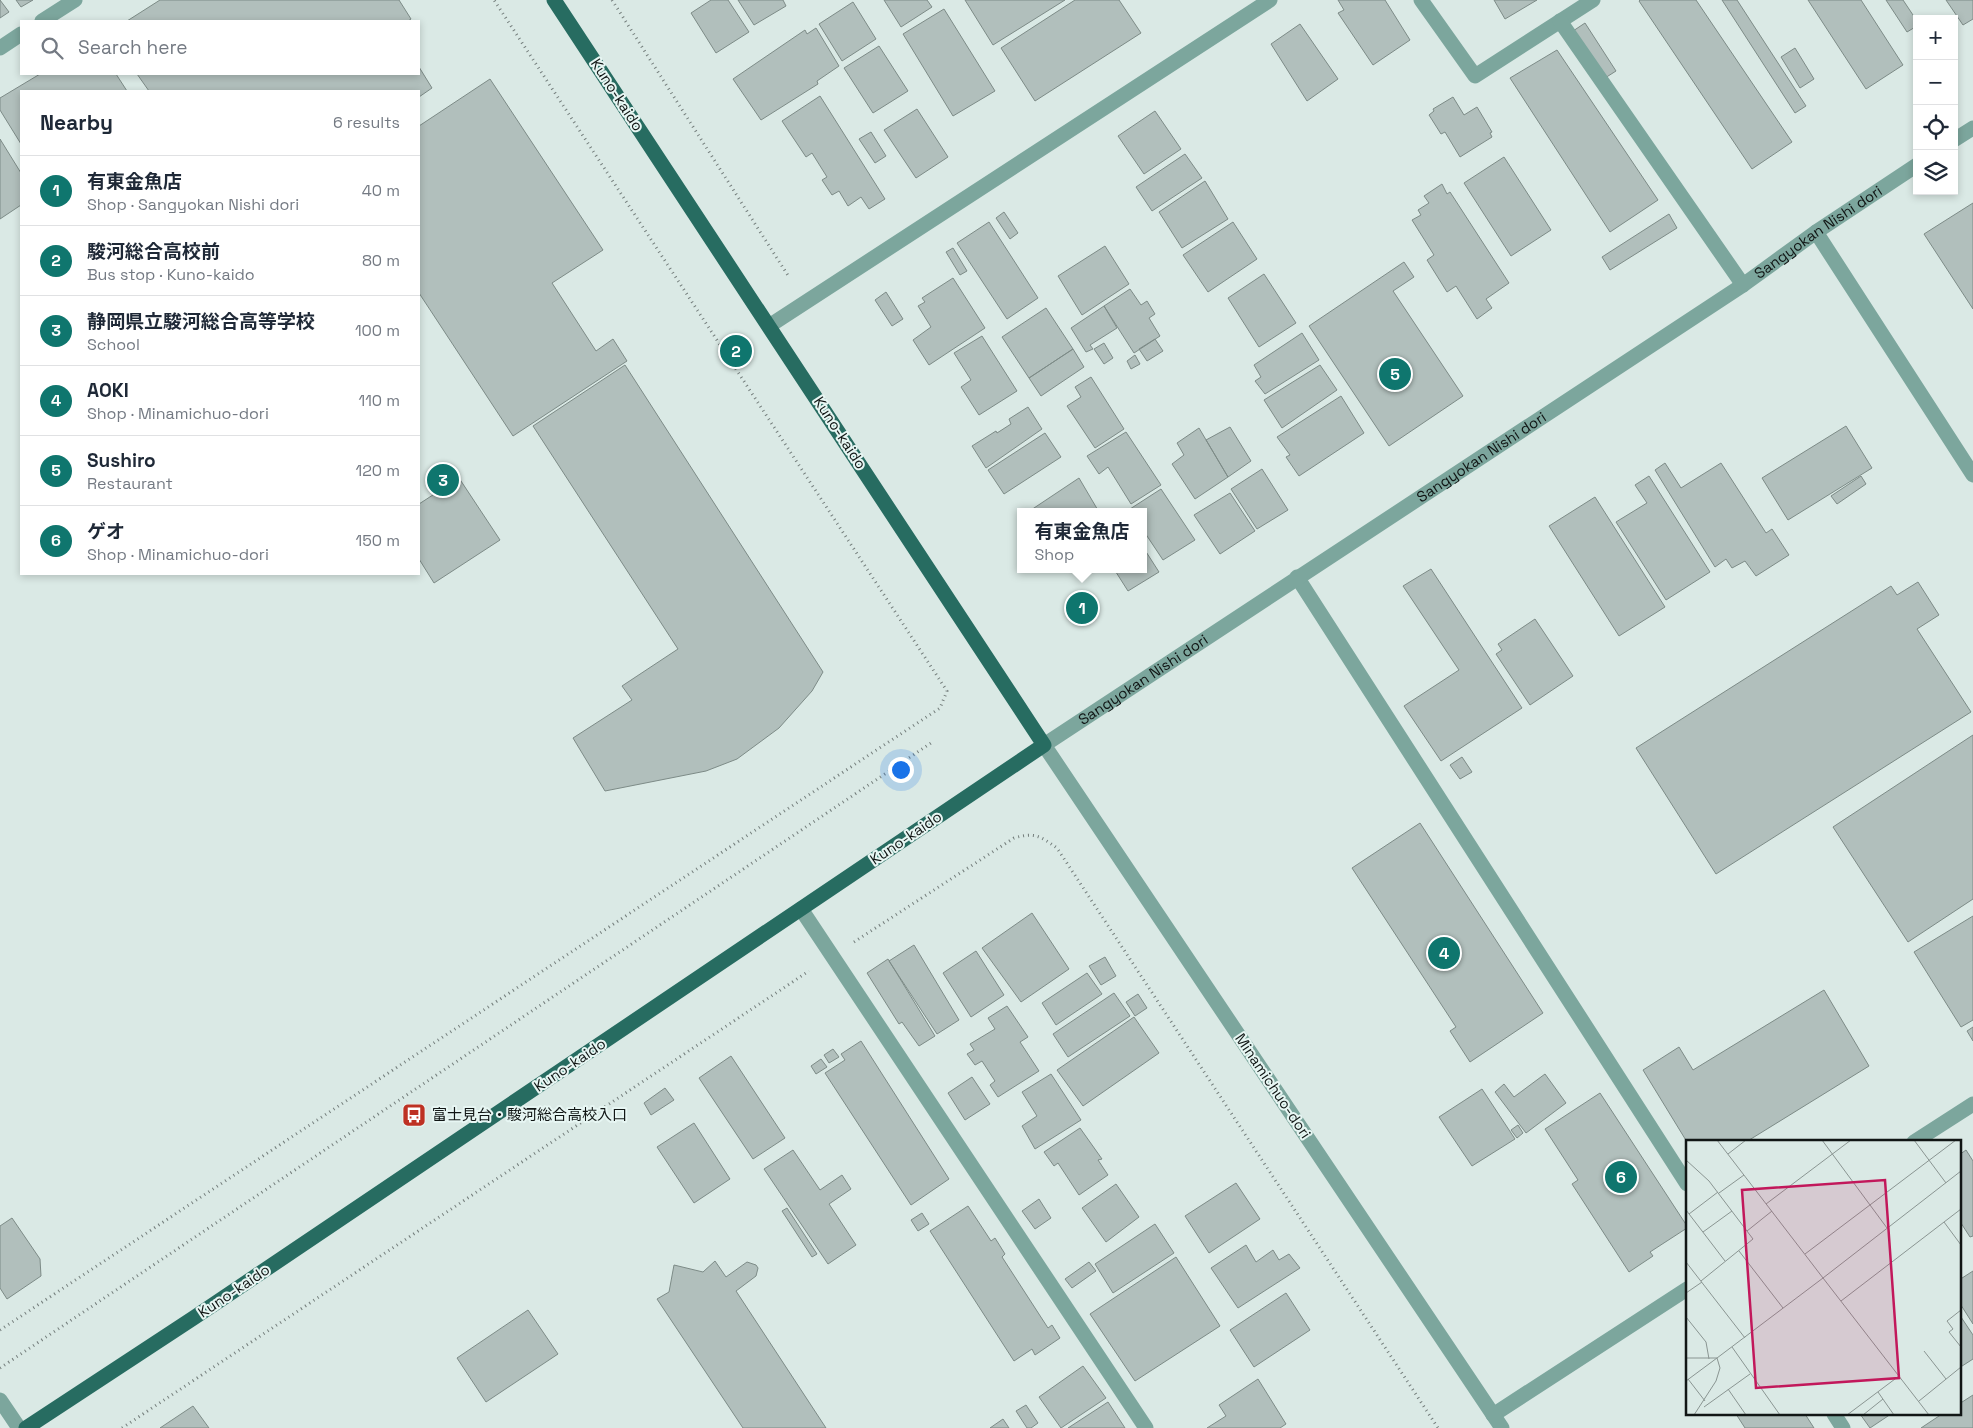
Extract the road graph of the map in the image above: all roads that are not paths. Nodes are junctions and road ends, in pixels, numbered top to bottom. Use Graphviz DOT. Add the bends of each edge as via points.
graph roads {
  1 [pos="75,0"];
  2 [pos="554,0"];
  3 [pos="1270,0"];
  4 [pos="1421,0"];
  5 [pos="1593,0"];
  6 [pos="44,20"];
  7 [pos="1560,21"];
  8 [pos="20,35"];
  9 [pos="0,48"];
  10 [pos="1973,128"];
  11 [pos="1958,137"];
  12 [pos="1913,168"];
  13 [pos="1816,232"];
  14 [pos="1743,285"];
  15 [pos="769,326"];
  16 [pos="1973,475"];
  17 [pos="1297,577"];
  18 [pos="1044,745"];
  19 [pos="801,909"];
  20 [pos="1973,1104"];
  21 [pos="1917,1140"];
  22 [pos="1686,1182"];
  23 [pos="1686,1290"];
  24 [pos="0,1400"];
  25 [pos="1493,1415"];
  26 [pos="1835,1416"];
  27 [pos="19,1428"];
  28 [pos="26,1428"];
  29 [pos="1146,1428"];
  30 [pos="1502,1428"];
  31 [pos="1843,1428"];
  1 -- 6 [label="street"];
  2 -- 15 [label="main road, Kuno-kaido"];
  3 -- 15 [label="street"];
  4 -- 7 [label="street" via="1475,76"];
  5 -- 7 [label="street"];
  7 -- 14 [label="street"];
  8 -- 9 [label="street"];
  10 -- 11 [label="street"];
  12 -- 13 [label="street, Sangyokan Nishi dori"];
  13 -- 14 [label="street, Sangyokan Nishi dori"];
  13 -- 16 [label="street"];
  14 -- 17 [label="street, Sangyokan Nishi dori"];
  15 -- 18 [label="main road, Kuno-kaido"];
  17 -- 18 [label="street, Sangyokan Nishi dori"];
  17 -- 22 [label="street"];
  18 -- 19 [label="main road, Kuno-kaido"];
  18 -- 25 [label="street, Minamichuo-dori"];
  19 -- 28 [label="main road, Kuno-kaido"];
  19 -- 29 [label="street"];
  20 -- 21 [label="street"];
  23 -- 25 [label="street"];
  24 -- 27 [label="street"];
  25 -- 30 [label="street, Minamichuo-dori"];
  26 -- 31 [label="street"];
}
